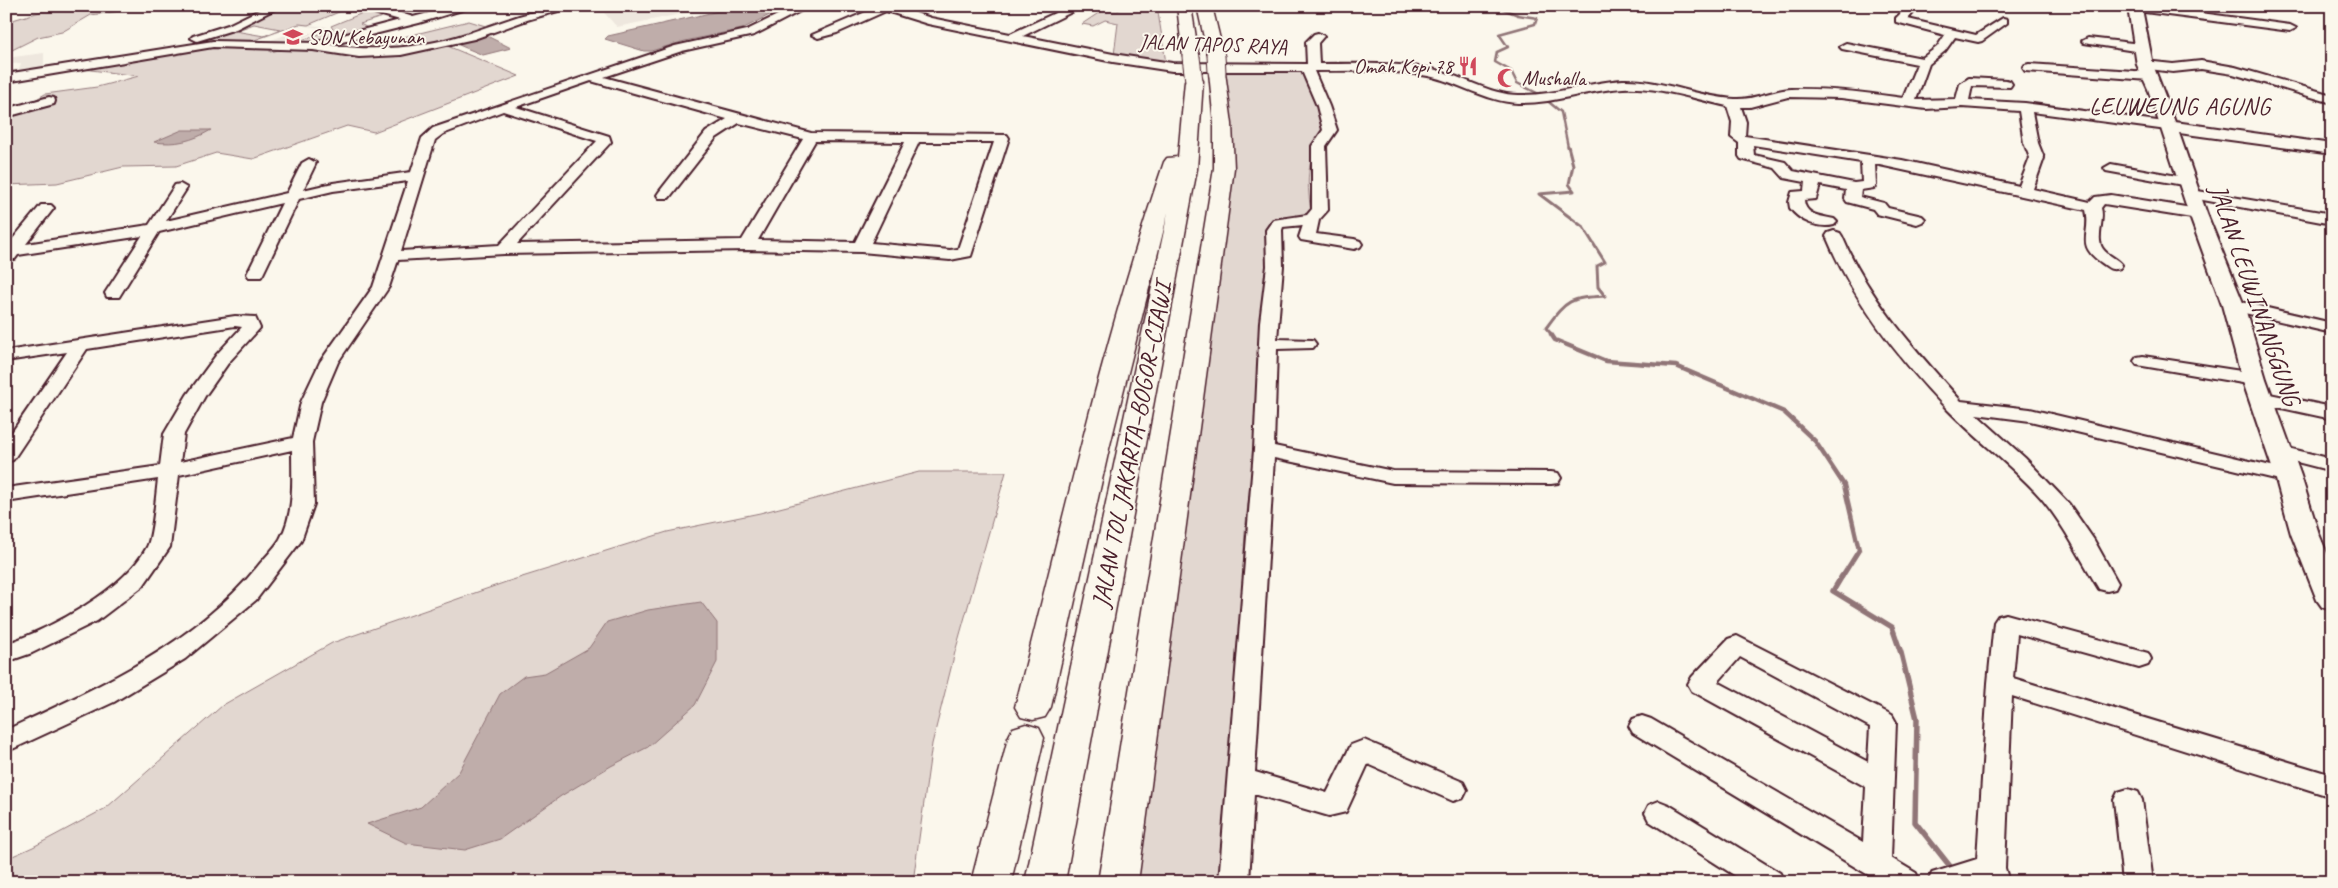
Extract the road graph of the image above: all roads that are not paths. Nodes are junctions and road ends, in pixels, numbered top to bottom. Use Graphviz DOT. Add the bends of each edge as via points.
graph roads {
  1 [pos="276,6"];
  2 [pos="470,6"];
  3 [pos="570,6"];
  4 [pos="805,6"];
  5 [pos="1079,6"];
  6 [pos="1184,6"];
  7 [pos="1204,6"];
  8 [pos="1914,6"];
  9 [pos="882,7"];
  10 [pos="2137,7"];
  11 [pos="381,9"];
  12 [pos="931,10"];
  13 [pos="917,16"];
  14 [pos="415,21"];
  15 [pos="2002,21"];
  16 [pos="2290,28"];
  17 [pos="1952,33"];
  18 [pos="818,35"];
  19 [pos="1318,36"];
  20 [pos="1010,38"];
  21 [pos="2088,41"];
  22 [pos="313,46"];
  23 [pos="1846,46"];
  24 [pos="163,51"];
  25 [pos="1924,62"];
  26 [pos="2145,63"];
  27 [pos="1310,68"];
  28 [pos="2029,68"];
  29 [pos="1202,71"];
  30 [pos="27,74"];
  31 [pos="592,77"];
  32 [pos="6,78"];
  33 [pos="44,82"];
  34 [pos="2006,84"];
  35 [pos="2332,99"];
  36 [pos="49,101"];
  37 [pos="1908,102"];
  38 [pos="1962,102"];
  39 [pos="1733,103"];
  40 [pos="503,107"];
  41 [pos="2025,107"];
  42 [pos="6,113"];
  43 [pos="738,118"];
  44 [pos="2162,127"];
  45 [pos="810,137"];
  46 [pos="914,138"];
  47 [pos="1746,140"];
  48 [pos="2332,149"];
  49 [pos="2332,154"];
  50 [pos="1868,159"];
  51 [pos="309,163"];
  52 [pos="2111,168"];
  53 [pos="418,175"];
  54 [pos="1813,180"];
  55 [pos="1854,187"];
  56 [pos="180,188"];
  57 [pos="2190,188"];
  58 [pos="2025,191"];
  59 [pos="664,195"];
  60 [pos="291,197"];
  61 [pos="2093,207"];
  62 [pos="46,208"];
  63 [pos="2198,214"];
  64 [pos="1312,219"];
  65 [pos="1917,219"];
  66 [pos="2332,219"];
  67 [pos="154,229"];
  68 [pos="1354,244"];
  69 [pos="747,245"];
  70 [pos="861,247"];
  71 [pos="504,249"];
  72 [pos="9,254"];
  73 [pos="392,256"];
  74 [pos="2114,265"];
  75 [pos="254,274"];
  76 [pos="113,293"];
  77 [pos="2234,305"];
  78 [pos="2332,328"];
  79 [pos="81,344"];
  80 [pos="1268,344"];
  81 [pos="1307,344"];
  82 [pos="6,356"];
  83 [pos="2143,361"];
  84 [pos="2259,395"];
  85 [pos="1955,406"];
  86 [pos="2332,413"];
  87 [pos="2332,422"];
  88 [pos="302,442"];
  89 [pos="1264,450"];
  90 [pos="2280,452"];
  91 [pos="6,456"];
  92 [pos="2332,465"];
  93 [pos="168,470"];
  94 [pos="2288,476"];
  95 [pos="1551,478"];
  96 [pos="6,495"];
  97 [pos="2107,583"];
  98 [pos="2330,590"];
  99 [pos="6,653"];
  100 [pos="2138,659"];
  101 [pos="2000,683"];
  102 [pos="1642,726"];
  103 [pos="6,742"];
  104 [pos="1242,779"];
  105 [pos="1880,782"];
  106 [pos="2332,786"];
  107 [pos="1454,790"];
  108 [pos="2128,800"];
  109 [pos="1659,813"];
  110 [pos="1876,864"];
  111 [pos="1993,875"];
  112 [pos="991,882"];
  113 [pos="1045,882"];
  114 [pos="1118,882"];
  115 [pos="1234,882"];
  116 [pos="1770,882"];
  117 [pos="1906,882"];
  118 [pos="1942,882"];
  119 [pos="2138,882"];
  1 -- 24 [label="street" via="232,27"];
  2 -- 14 [label="street"];
  3 -- 22 [label="street" via="463,39 409,50 359,53"];
  4 -- 31 [label="street" via="750,33 680,48"];
  5 -- 20 [label="street"];
  6 -- 29 [label="highway, JALAN TOL JAKARTA–BOGOR–CIAWI"];
  7 -- 29 [label="highway, JALAN TOL JAKARTA–BOGOR–CIAWI"];
  8 -- 17 [label="street" via="1900,20"];
  9 -- 13 [label="street, JALAN TAPOS RAYA"];
  9 -- 18 [label="street"];
  10 -- 16 [label="street"];
  10 -- 26 [label="main road, JALAN LEUWINANGGUNG"];
  11 -- 14 [label="street" via="379,11"];
  12 -- 13 [label="street"];
  13 -- 20 [label="street, JALAN TAPOS RAYA"];
  14 -- 22 [label="street"];
  15 -- 17 [label="street" via="1978,38"];
  17 -- 25 [label="street" via="1941,48"];
  19 -- 27 [label="street" via="1312,42"];
  20 -- 27 [label="street, JALAN TAPOS RAYA" via="1172,67"];
  21 -- 26 [label="street"];
  22 -- 24 [label="street" via="213,44"];
  23 -- 25 [label="street"];
  24 -- 30 [label="street"];
  25 -- 37 [label="street"];
  26 -- 28 [label="street"];
  26 -- 35 [label="street" via="2173,68 2201,65 2235,71"];
  26 -- 44 [label="main road, JALAN LEUWINANGGUNG" via="2156,89"];
  27 -- 39 [label="street, JALAN TAPOS RAYA" via="1418,70 1517,99 1546,98 1625,84"];
  27 -- 64 [label="street" via="1330,128 1319,146 1321,205"];
  29 -- 112 [label="highway" via="1152,229"];
  29 -- 113 [label="highway, JALAN TOL JAKARTA–BOGOR–CIAWI" via="1187,169"];
  29 -- 114 [label="highway, JALAN TOL JAKARTA–BOGOR–CIAWI" via="1223,124 1224,168"];
  30 -- 32 [label="street"];
  30 -- 33 [label="street"];
  31 -- 40 [label="street"];
  31 -- 43 [label="street"];
  34 -- 38 [label="street" via="1968,82"];
  36 -- 42 [label="street"];
  37 -- 38 [label="street, JALAN TAPOS RAYA" via="1933,105"];
  37 -- 39 [label="street, JALAN TAPOS RAYA" via="1796,92 1750,103"];
  38 -- 41 [label="street, JALAN TAPOS RAYA"];
  39 -- 47 [label="street" via="1739,122 1738,137"];
  40 -- 53 [label="street" via="438,131 429,138"];
  40 -- 71 [label="street" via="604,139"];
  41 -- 44 [label="street, JALAN TAPOS RAYA"];
  41 -- 58 [label="street" via="2037,158"];
  43 -- 45 [label="street"];
  43 -- 59 [label="street" via="711,135"];
  44 -- 48 [label="main road"];
  44 -- 49 [label="main road"];
  44 -- 57 [label="main road, JALAN LEUWINANGGUNG"];
  45 -- 46 [label="street"];
  45 -- 69 [label="street"];
  46 -- 70 [label="street"];
  46 -- 70 [label="street" via="1002,138 965,253 950,255"];
  47 -- 50 [label="street"];
  47 -- 54 [label="street" via="1748,158 1779,164 1787,174"];
  50 -- 55 [label="street" via="1869,185"];
  50 -- 58 [label="street"];
  51 -- 60 [label="street"];
  52 -- 57 [label="street"];
  53 -- 60 [label="street" via="333,187"];
  53 -- 73 [label="street"];
  54 -- 55 [label="street"];
  54 -- 85 [label="street" via="1811,196 1797,195 1798,210 1832,229 1848,271 1861,293"];
  55 -- 65 [label="street" via="1852,199 1879,206 1882,211"];
  56 -- 67 [label="street"];
  57 -- 63 [label="main road, JALAN LEUWINANGGUNG"];
  57 -- 66 [label="street"];
  58 -- 61 [label="street"];
  60 -- 67 [label="street"];
  60 -- 75 [label="street"];
  61 -- 63 [label="street" via="2100,200 2111,199"];
  61 -- 74 [label="street" via="2096,214 2092,238 2096,250"];
  62 -- 72 [label="street"];
  63 -- 77 [label="main road, JALAN LEUWINANGGUNG"];
  64 -- 68 [label="street" via="1307,237"];
  64 -- 80 [label="street" via="1275,226"];
  67 -- 72 [label="street"];
  67 -- 76 [label="street"];
  69 -- 70 [label="street"];
  69 -- 71 [label="street"];
  71 -- 73 [label="street"];
  73 -- 88 [label="street" via="381,287 329,362 311,402"];
  77 -- 78 [label="street"];
  77 -- 84 [label="main road, JALAN LEUWINANGGUNG"];
  79 -- 82 [label="street"];
  79 -- 91 [label="street"];
  79 -- 93 [label="street" via="249,321 251,328 223,358 174,434"];
  80 -- 81 [label="street"];
  80 -- 89 [label="street"];
  83 -- 84 [label="street"];
  84 -- 86 [label="street"];
  84 -- 87 [label="street"];
  84 -- 90 [label="main road, JALAN LEUWINANGGUNG"];
  85 -- 94 [label="street" via="2030,415"];
  85 -- 97 [label="street" via="2027,472 2057,505 2074,526"];
  88 -- 93 [label="street"];
  88 -- 103 [label="street" via="303,504 290,541 248,594 176,653 105,696"];
  89 -- 95 [label="street" via="1393,477"];
  89 -- 104 [label="street"];
  90 -- 92 [label="street"];
  90 -- 94 [label="main road, JALAN LEUWINANGGUNG"];
  93 -- 96 [label="street"];
  93 -- 99 [label="street" via="159,547 135,580 89,615"];
  94 -- 98 [label="main road, JALAN LEUWINANGGUNG" via="2305,534"];
  100 -- 101 [label="street" via="2006,622"];
  101 -- 106 [label="street"];
  101 -- 111 [label="street"];
  102 -- 110 [label="street"];
  104 -- 107 [label="street" via="1329,805 1336,804 1360,752 1364,750"];
  104 -- 115 [label="street"];
  105 -- 105 [label="street" via="1883,722 1737,644 1701,684"];
  105 -- 110 [label="street"];
  108 -- 119 [label="street"];
  109 -- 116 [label="street"];
  110 -- 117 [label="street"];
  111 -- 118 [label="street"];
}
